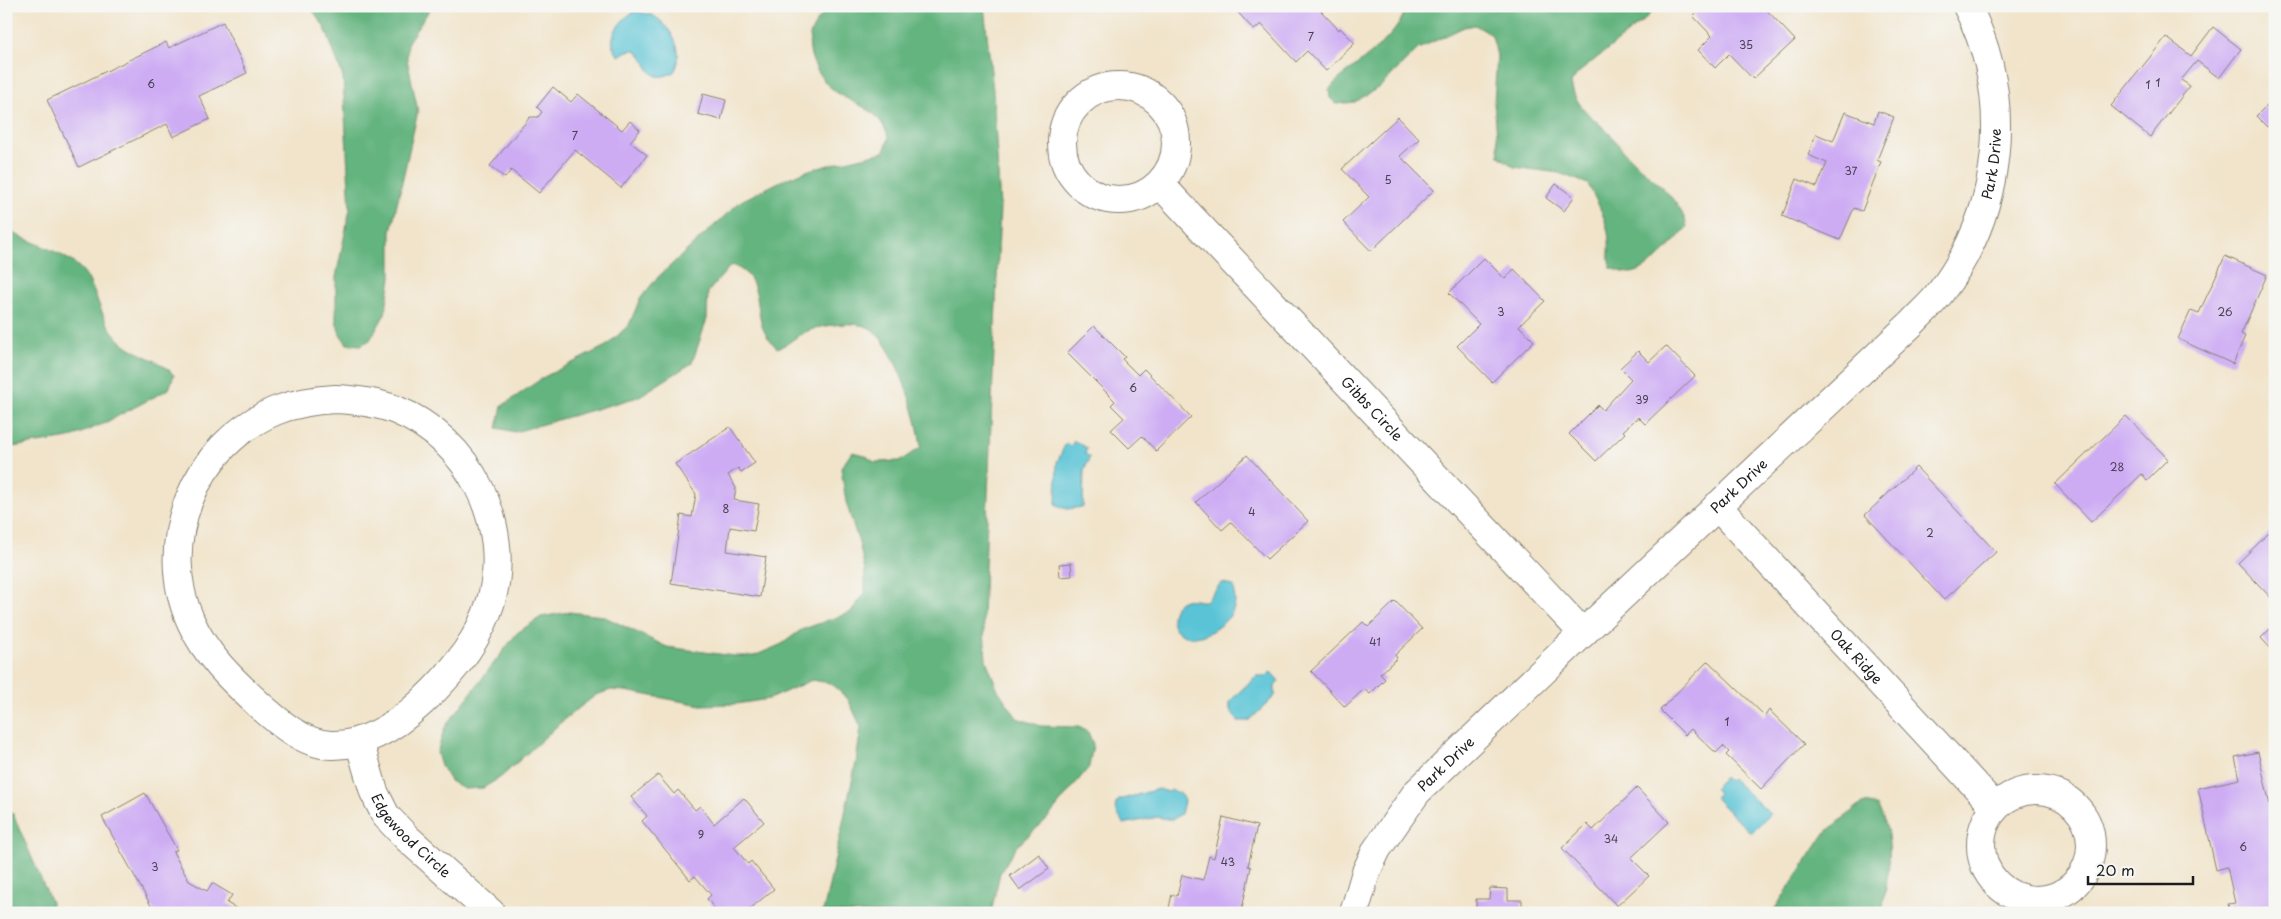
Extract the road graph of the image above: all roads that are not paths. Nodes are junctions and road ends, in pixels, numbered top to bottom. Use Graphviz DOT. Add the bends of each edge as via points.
graph roads {
  1 [pos="1967,6"];
  2 [pos="1160,184"];
  3 [pos="1717,506"];
  4 [pos="1583,633"];
  5 [pos="359,741"];
  6 [pos="1996,807"];
  7 [pos="491,913"];
  8 [pos="1354,913"];
  1 -- 3 [label="street, Park Drive" via="1990,68 1996,132 1992,179 1980,224 1964,258 1940,293 1912,323"];
  2 -- 2 [label="street" via="1172,165 1176,143 1172,121 1159,103 1141,90 1119,86 1097,90 1079,103 1066,122 1062,144 1067,166 1079,184 1098,196 1120,201 1142,196"];
  2 -- 4 [label="street, Gibbs Circle"];
  3 -- 4 [label="street, Park Drive"];
  3 -- 6 [label="street, Oak Ridge"];
  4 -- 8 [label="street, Park Drive" via="1417,792 1377,849 1366,872"];
  5 -- 5 [label="street" via="380,733 412,711 464,655 492,599 496,578 495,536 474,478 462,460 433,431 409,416 377,404 356,400 315,400 294,404 256,421 230,439 210,462 198,480 182,518 177,560 179,581 186,608 200,639 225,672 271,716 290,730 318,743 339,745"];
  5 -- 7 [label="street, Edgewood Circle" via="374,792 386,816"];
  6 -- 6 [label="street" via="1984,826 1980,847 1985,868 1998,886 2016,897 2037,901 2058,896 2076,884 2088,865 2091,844 2086,823 2074,805 2055,794 2034,790 2013,795"];
}
